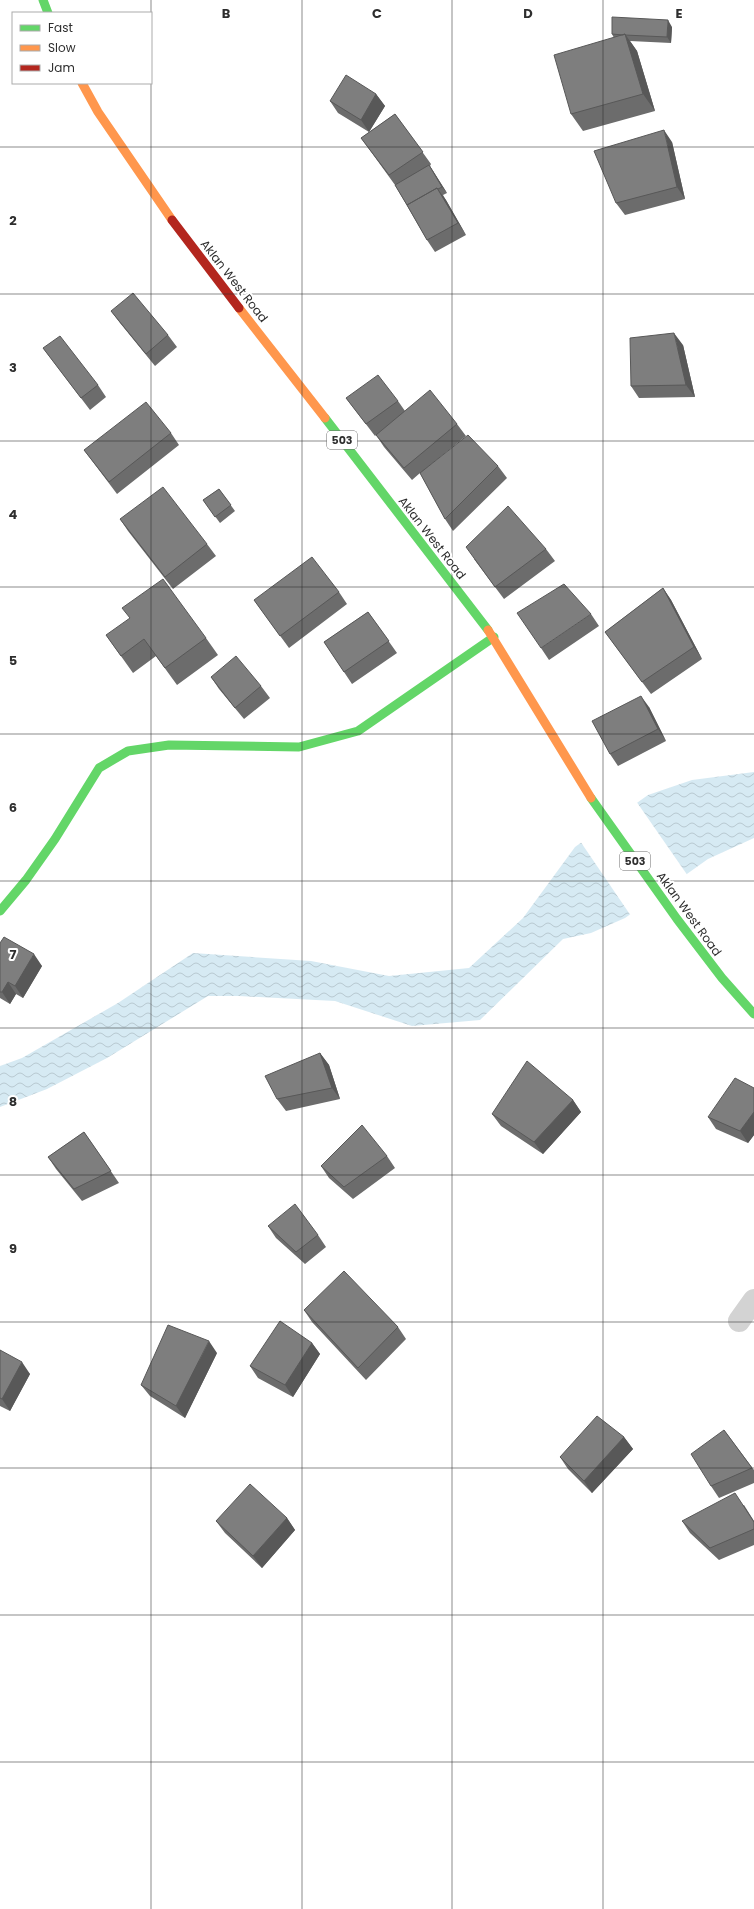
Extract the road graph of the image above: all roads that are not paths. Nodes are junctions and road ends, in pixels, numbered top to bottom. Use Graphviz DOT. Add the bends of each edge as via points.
graph roads {
  1 [pos="43,0"];
  2 [pos="48,12"];
  3 [pos="83,84"];
  4 [pos="494,637"];
  5 [pos="0,911"];
  6 [pos="754,1014"];
  7 [pos="754,1300"];
  8 [pos="739,1321"];
  1 -- 2 [label="main road"];
  3 -- 4 [label="main road, Aklan West Road / 503" via="98,112 178,229"];
  4 -- 5 [label="main road" via="358,731 299,747 169,745 122,754 98,768 55,839"];
  4 -- 6 [label="main road, Aklan West Road / 503" via="594,802 677,919 722,978"];
  7 -- 8 [label="street"];
}
